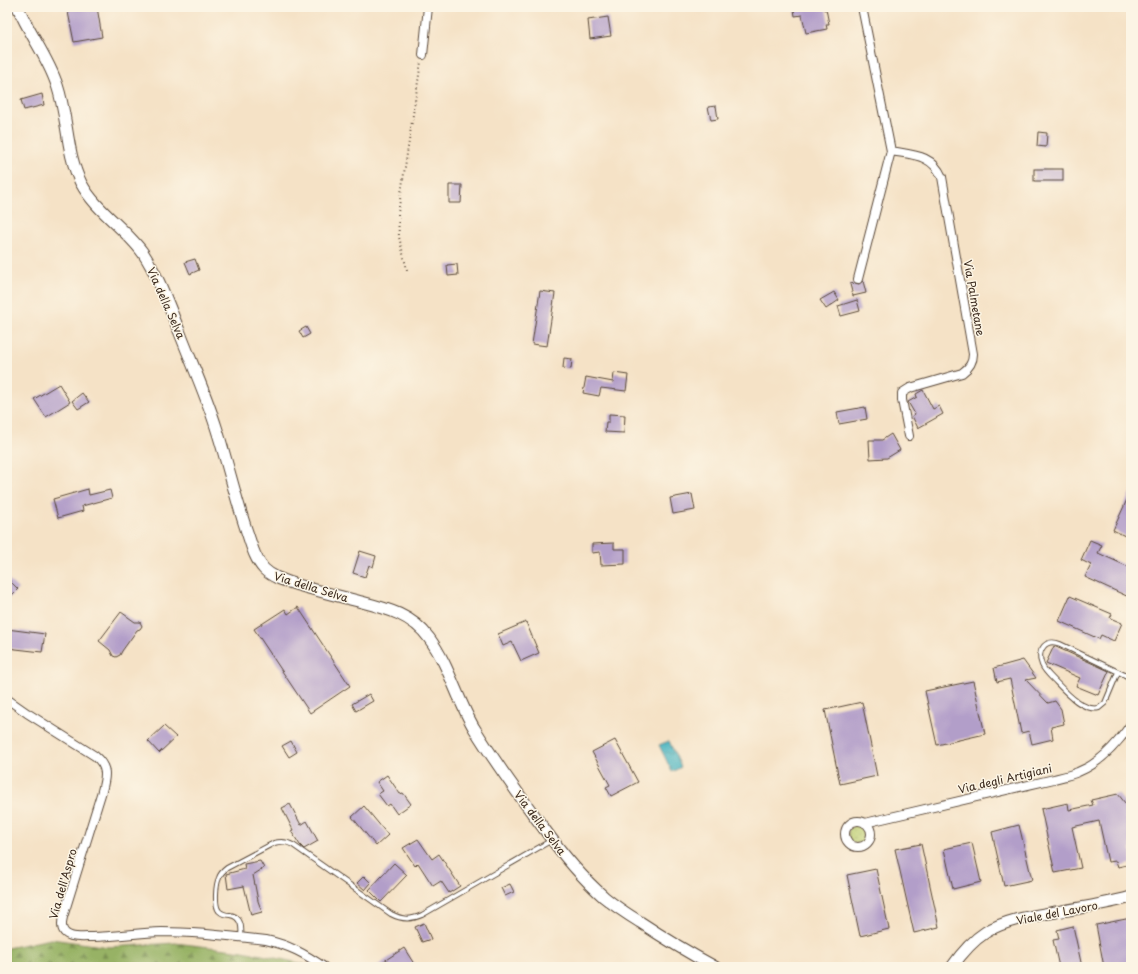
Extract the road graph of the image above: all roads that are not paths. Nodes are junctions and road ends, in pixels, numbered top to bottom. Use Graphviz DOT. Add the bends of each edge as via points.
graph roads {
  1 [pos="18,7"];
  2 [pos="428,7"];
  3 [pos="862,7"];
  4 [pos="422,55"];
  5 [pos="891,151"];
  6 [pos="858,279"];
  7 [pos="909,436"];
  8 [pos="1118,672"];
  9 [pos="1131,678"];
  10 [pos="7,699"];
  11 [pos="1131,724"];
  12 [pos="864,823"];
  13 [pos="552,840"];
  14 [pos="1131,897"];
  15 [pos="241,937"];
  16 [pos="324,967"];
  17 [pos="715,967"];
  18 [pos="952,967"];
  1 -- 13 [label="street, Via della Selva" via="57,85 73,159 82,185 97,205 136,244 159,284 214,420 242,518 260,564 280,579 395,612 419,627 429,638 443,662 474,727 512,786"];
  2 -- 4 [label="street"];
  3 -- 5 [label="street"];
  5 -- 6 [label="street"];
  5 -- 7 [label="street, Via Palmetane" via="925,158 942,177 973,354 971,364 962,372 910,388 902,393"];
  8 -- 8 [label="lane" via="1057,643 1049,642 1040,654 1046,671 1069,695 1090,708 1102,706"];
  8 -- 9 [label="lane"];
  10 -- 15 [label="street, Via dell'Aspro" via="95,756 105,769 106,777 63,917 63,931 70,936 78,937 165,932"];
  11 -- 12 [label="street, Via degli Artigiani" via="1106,754 1079,772"];
  13 -- 15 [label="lane" via="422,915 406,919 391,914 293,845 286,842 274,844 227,868 219,878 217,907 224,914 234,916 239,921"];
  13 -- 17 [label="street, Via della Selva" via="593,887 609,901 672,943"];
  14 -- 18 [label="street, Viale del Lavoro" via="1033,916 994,928 972,943"];
  15 -- 16 [label="street, Via dell'Aspro" via="286,945"];
}
